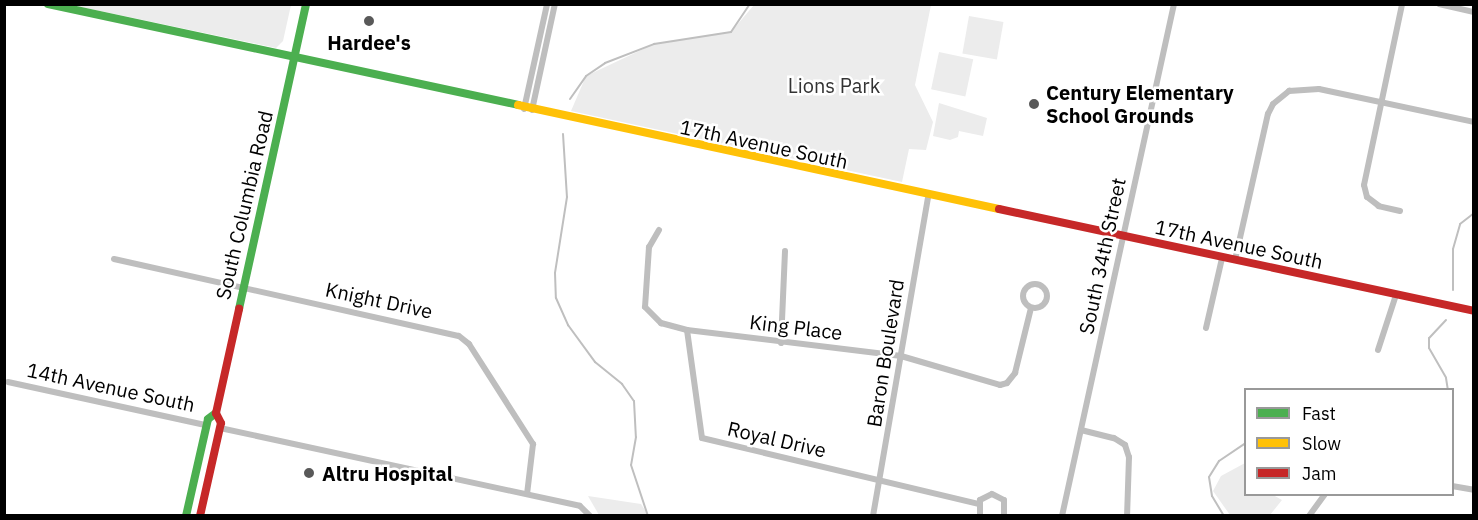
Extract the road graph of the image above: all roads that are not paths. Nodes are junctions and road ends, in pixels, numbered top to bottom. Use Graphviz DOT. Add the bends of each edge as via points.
graph roads {
  1 [pos="48,4"];
  2 [pos="306,4"];
  3 [pos="547,4"];
  4 [pos="555,4"];
  5 [pos="1174,4"];
  6 [pos="1402,4"];
  7 [pos="1439,4"];
  8 [pos="1473,12"];
  9 [pos="293,60"];
  10 [pos="1381,102"];
  11 [pos="528,110"];
  12 [pos="1473,122"];
  13 [pos="928,196"];
  14 [pos="1400,211"];
  15 [pos="659,230"];
  16 [pos="1123,237"];
  17 [pos="785,251"];
  18 [pos="1222,258"];
  19 [pos="114,259"];
  20 [pos="1235,260"];
  21 [pos="243,287"];
  22 [pos="1396,295"];
  23 [pos="1031,308"];
  24 [pos="1473,311"];
  25 [pos="1206,328"];
  26 [pos="687,330"];
  27 [pos="781,343"];
  28 [pos="1378,350"];
  29 [pos="900,356"];
  30 [pos="8,382"];
  31 [pos="216,413"];
  32 [pos="206,425"];
  33 [pos="220,428"];
  34 [pos="1081,430"];
  35 [pos="211,464"];
  36 [pos="881,480"];
  37 [pos="1454,486"];
  38 [pos="1473,490"];
  39 [pos="527,494"];
  40 [pos="1323,496"];
  41 [pos="978,504"];
  42 [pos="186,516"];
  43 [pos="200,516"];
  44 [pos="590,516"];
  45 [pos="873,516"];
  46 [pos="980,516"];
  47 [pos="1004,516"];
  48 [pos="1062,516"];
  49 [pos="1127,516"];
  50 [pos="1309,516"];
  1 -- 9 [label="street, 17th Avenue South"];
  2 -- 9 [label="street, South Columbia Road"];
  3 -- 11 [label="street"];
  4 -- 11 [label="street"];
  5 -- 16 [label="street, South 34th Street"];
  6 -- 10 [label="street"];
  7 -- 8 [label="street"];
  9 -- 11 [label="street, 17th Avenue South"];
  9 -- 21 [label="street, South Columbia Road"];
  10 -- 12 [label="street"];
  10 -- 14 [label="street" via="1364,185 1367,197 1379,206"];
  10 -- 20 [label="street" via="1303,87 1280,96 1266,123"];
  11 -- 13 [label="street, 17th Avenue South"];
  13 -- 16 [label="street, 17th Avenue South"];
  13 -- 29 [label="street, Baron Boulevard"];
  15 -- 26 [label="street, King Place" via="649,247 645,307 661,323"];
  16 -- 18 [label="street, 17th Avenue South"];
  16 -- 34 [label="street, South 34th Street"];
  17 -- 27 [label="street"];
  18 -- 20 [label="street, 17th Avenue South"];
  18 -- 25 [label="street"];
  19 -- 21 [label="street, Knight Drive"];
  20 -- 22 [label="street, 17th Avenue South"];
  21 -- 31 [label="street, South Columbia Road"];
  21 -- 39 [label="street, Knight Drive" via="459,336 469,344 533,444"];
  22 -- 24 [label="street, 17th Avenue South"];
  22 -- 28 [label="street"];
  23 -- 23 [label="street" via="1041,307 1047,301 1045,289 1039,284 1031,285 1023,294"];
  23 -- 29 [label="street, King Place" via="1015,373 1007,383 1000,385"];
  26 -- 27 [label="street, King Place"];
  26 -- 36 [label="street, Royal Drive" via="702,438"];
  27 -- 29 [label="street, King Place"];
  29 -- 36 [label="street, Baron Boulevard"];
  30 -- 32 [label="street, 14th Avenue South"];
  31 -- 32 [label="street, South Columbia Road"];
  31 -- 33 [label="street, South Columbia Road"];
  32 -- 35 [label="street" via="211,437"];
  32 -- 42 [label="street, South Columbia Road"];
  33 -- 35 [label="street, South Columbia Road"];
  33 -- 39 [label="street"];
  34 -- 48 [label="street, South 34th Street"];
  34 -- 49 [label="street" via="1114,438 1125,445 1129,457"];
  35 -- 43 [label="street, South Columbia Road"];
  36 -- 41 [label="street"];
  36 -- 45 [label="street, Baron Boulevard"];
  37 -- 38 [label="street"];
  39 -- 44 [label="street" via="580,506"];
  40 -- 50 [label="street"];
  41 -- 46 [label="street"];
  41 -- 47 [label="street" via="987,495 996,495 1006,504"];
}
